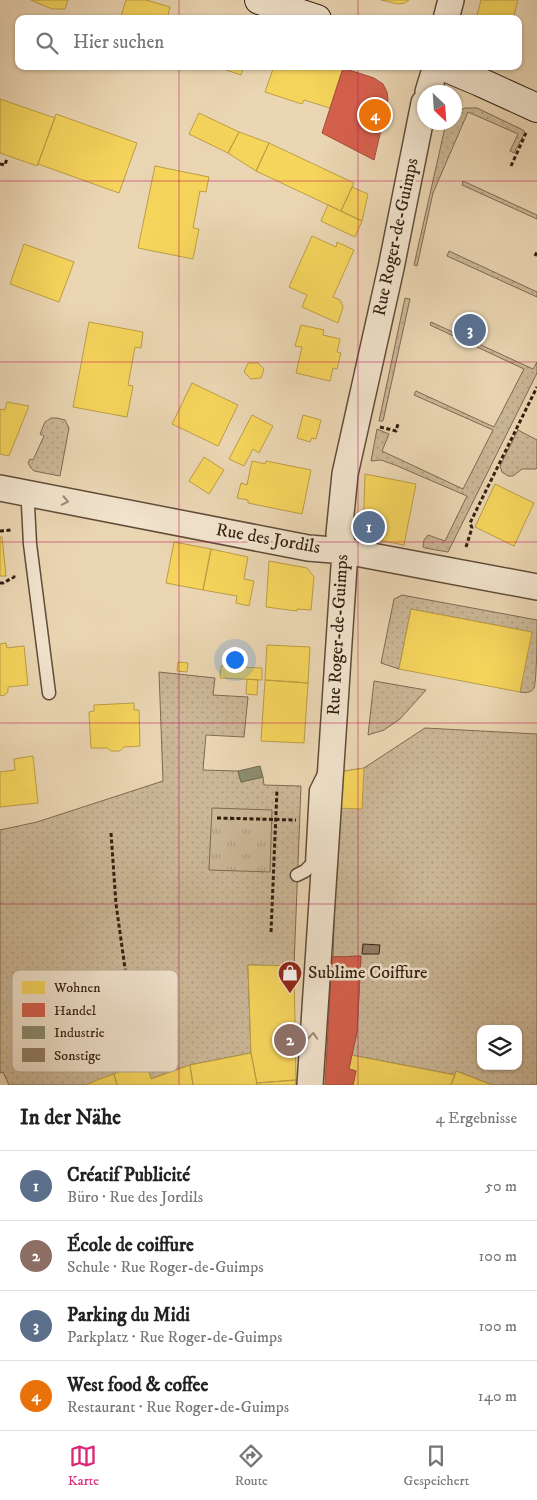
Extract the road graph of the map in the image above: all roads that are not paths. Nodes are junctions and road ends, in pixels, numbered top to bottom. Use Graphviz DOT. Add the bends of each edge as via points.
graph roads {
  1 [pos="259,0"];
  2 [pos="451,0"];
  3 [pos="304,15"];
  4 [pos="447,15"];
  5 [pos="435,70"];
  6 [pos="452,70"];
  7 [pos="430,85"];
  8 [pos="533,118"];
  9 [pos="419,130"];
  10 [pos="0,488"];
  11 [pos="33,495"];
  12 [pos="344,551"];
  13 [pos="537,587"];
  14 [pos="49,693"];
  15 [pos="332,758"];
  16 [pos="297,875"];
  17 [pos="310,1085"];
  1 -- 3 [label="main road"];
  2 -- 4 [label="street"];
  5 -- 7 [label="street"];
  6 -- 8 [label="main road" via="480,82"];
  9 -- 12 [label="street, Rue Roger-de-Guimps" via="345,474 339,534"];
  10 -- 11 [label="street, Rue des Jordils"];
  11 -- 12 [label="street, Rue des Jordils, one-way" via="308,548"];
  11 -- 14 [label="lane" via="28,505 30,544"];
  12 -- 13 [label="street, Rue des Jordils"];
  12 -- 15 [label="street, Rue Roger-de-Guimps"];
  15 -- 16 [label="lane" via="316,790 312,864"];
  17 -- 15 [label="street, Rue Roger-de-Guimps, one-way"];
}
